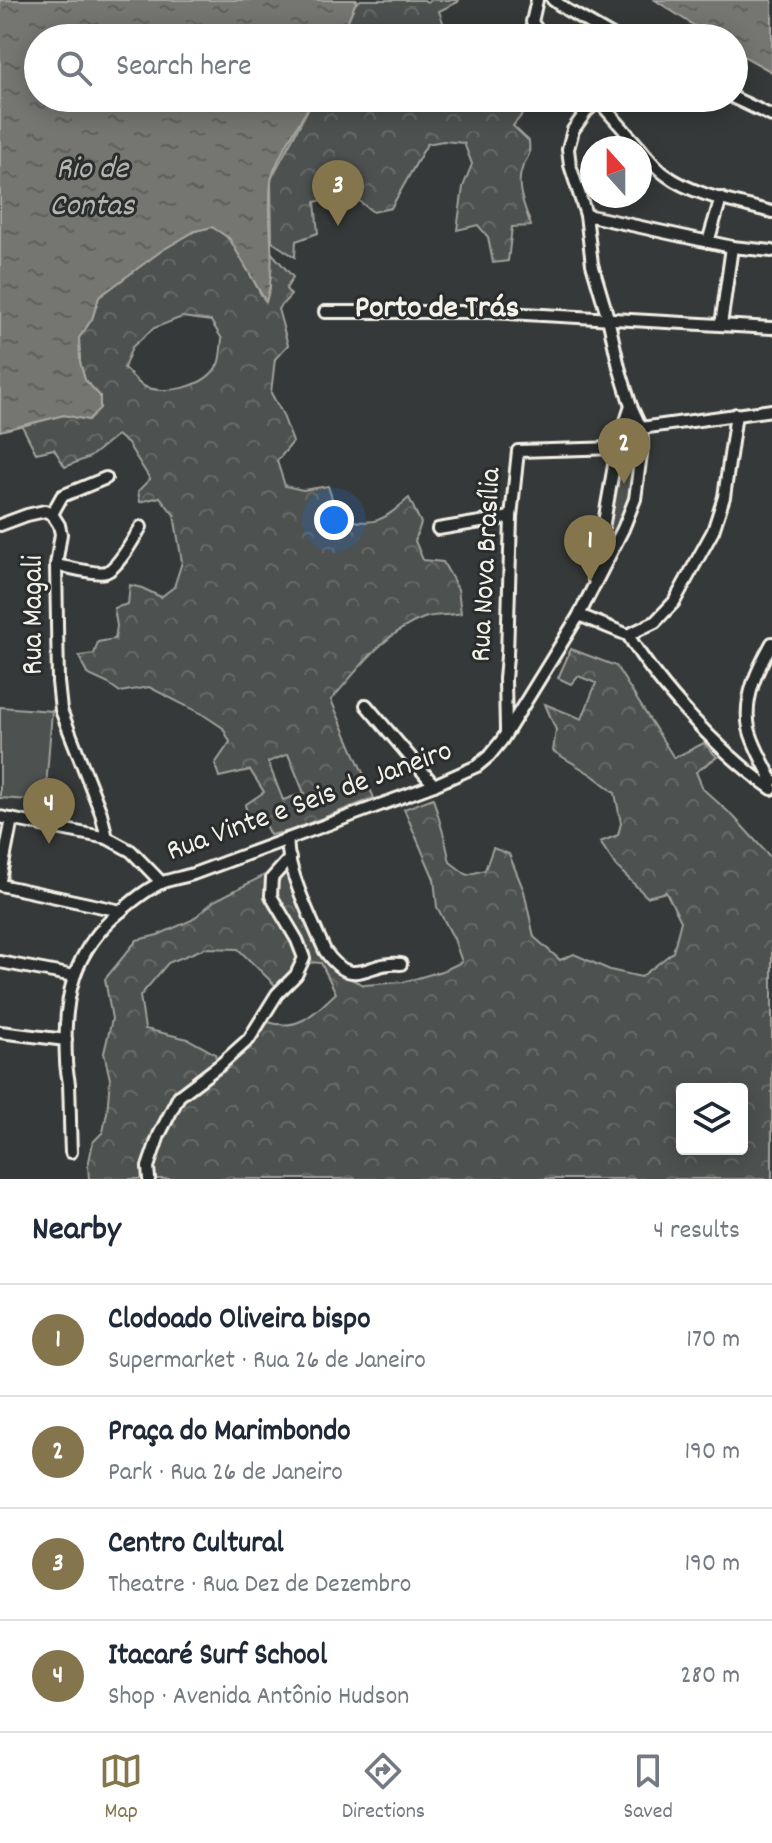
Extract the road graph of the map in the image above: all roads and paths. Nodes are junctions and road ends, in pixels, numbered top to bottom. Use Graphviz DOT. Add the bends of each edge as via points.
graph roads {
  1 [pos="537,0"];
  2 [pos="553,0"];
  3 [pos="533,24"];
  4 [pos="592,24"];
  5 [pos="748,105"];
  6 [pos="588,112"];
  7 [pos="609,112"];
  8 [pos="772,116"];
  9 [pos="630,136"];
  10 [pos="652,160"];
  11 [pos="721,198"];
  12 [pos="772,212"];
  13 [pos="586,215"];
  14 [pos="708,242"];
  15 [pos="732,247"];
  16 [pos="772,251"];
  17 [pos="325,312"];
  18 [pos="608,318"];
  19 [pos="721,325"];
  20 [pos="772,328"];
  21 [pos="631,406"];
  22 [pos="772,410"];
  23 [pos="736,414"];
  24 [pos="641,428"];
  25 [pos="617,448"];
  26 [pos="106,478"];
  27 [pos="52,514"];
  28 [pos="511,517"];
  29 [pos="0,525"];
  30 [pos="141,527"];
  31 [pos="438,529"];
  32 [pos="56,565"];
  33 [pos="593,589"];
  34 [pos="579,615"];
  35 [pos="628,635"];
  36 [pos="772,643"];
  37 [pos="366,705"];
  38 [pos="506,733"];
  39 [pos="772,781"];
  40 [pos="434,785"];
  41 [pos="772,789"];
  42 [pos="0,817"];
  43 [pos="12,819"];
  44 [pos="107,838"];
  45 [pos="288,839"];
  46 [pos="290,858"];
  47 [pos="0,883"];
  48 [pos="162,883"];
  49 [pos="121,911"];
  50 [pos="0,962"];
  51 [pos="401,964"];
  52 [pos="74,976"];
  53 [pos="0,1032"];
  54 [pos="66,1040"];
  55 [pos="71,1152"];
  56 [pos="149,1179"];
  1 -- 3 [label="street"];
  2 -- 4 [label="street"];
  5 -- 8 [label="street"];
  6 -- 13 [label="street" via="573,130 568,149"];
  7 -- 9 [label="street"];
  10 -- 11 [label="street" via="669,177"];
  11 -- 12 [label="street"];
  11 -- 14 [label="street"];
  13 -- 14 [label="street"];
  13 -- 18 [label="street" via="592,264"];
  14 -- 15 [label="street"];
  15 -- 16 [label="street"];
  15 -- 19 [label="street"];
  17 -- 18 [label="street"];
  18 -- 19 [label="street"];
  18 -- 21 [label="street"];
  19 -- 20 [label="street"];
  21 -- 24 [label="street"];
  21 -- 25 [label="street"];
  22 -- 23 [label="street"];
  23 -- 24 [label="street"];
  23 -- 35 [label="street" via="724,497 713,531 674,602 655,622"];
  24 -- 33 [label="street, Rua Vinte e Seis de Janeiro" via="635,499"];
  25 -- 28 [label="street, Rua Nova Brasília" via="518,451"];
  25 -- 33 [label="street"];
  26 -- 27 [label="street" via="62,496"];
  27 -- 29 [label="street, Rua Magali" via="45,511"];
  27 -- 32 [label="street, Rua Magali" via="61,534"];
  28 -- 31 [label="street"];
  28 -- 38 [label="street, Rua Nova Brasília"];
  30 -- 32 [label="street" via="104,573"];
  32 -- 44 [label="street, Rua Magali" via="61,710"];
  33 -- 34 [label="street, Rua Vinte e Seis de Janeiro"];
  34 -- 35 [label="street"];
  34 -- 38 [label="street, Rua Vinte e Seis de Janeiro"];
  35 -- 41 [label="street" via="691,716"];
  36 -- 39 [label="street" via="751,689 748,710 749,729"];
  37 -- 40 [label="street"];
  38 -- 40 [label="street, Rua Vinte e Seis de Janeiro" via="477,766"];
  40 -- 45 [label="street, Rua Vinte e Seis de Janeiro"];
  42 -- 43 [label="street"];
  43 -- 44 [label="street"];
  43 -- 47 [label="street"];
  44 -- 48 [label="street" via="131,851"];
  45 -- 46 [label="street"];
  45 -- 48 [label="street, Rua Vinte e Seis de Janeiro"];
  46 -- 51 [label="street" via="333,962 352,973"];
  46 -- 56 [label="street" via="272,878 271,896 304,958 249,1039 179,1096 159,1135"];
  47 -- 49 [label="street"];
  48 -- 49 [label="street, Rua Vinte e Seis de Janeiro"];
  49 -- 52 [label="street, Rua Vinte e Seis de Janeiro" via="88,946"];
  50 -- 52 [label="street"];
  52 -- 54 [label="street, Rua Vinte e Seis de Janeiro"];
  53 -- 54 [label="street"];
  54 -- 55 [label="street, Rua Vinte e Seis de Janeiro"];
}
